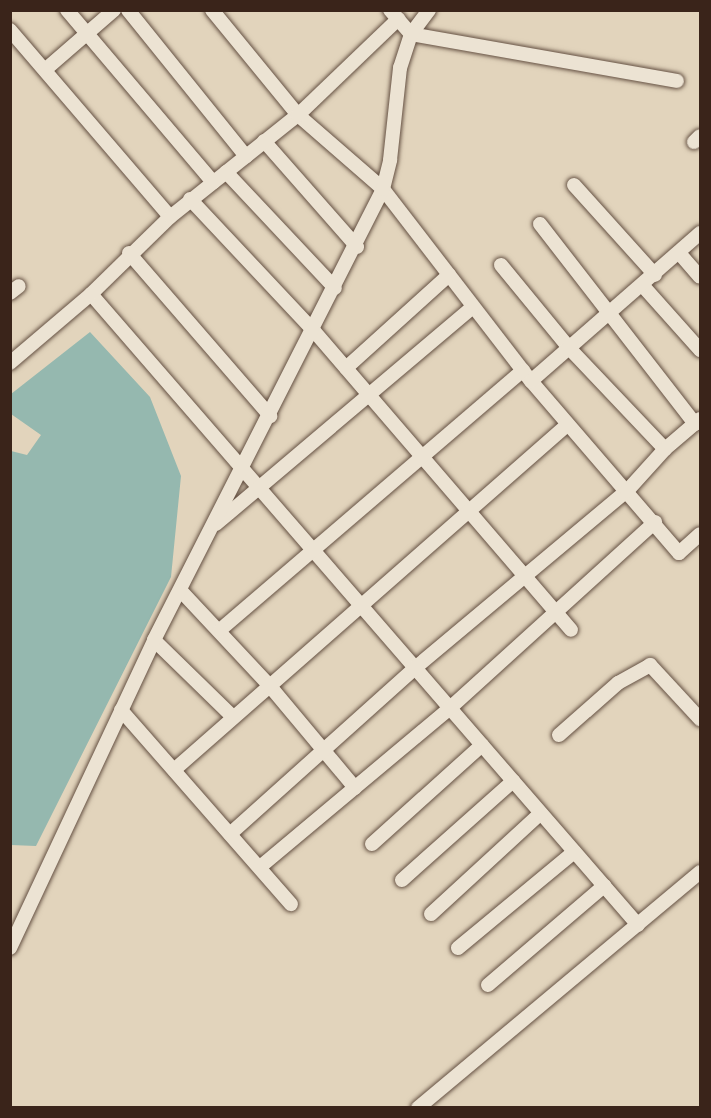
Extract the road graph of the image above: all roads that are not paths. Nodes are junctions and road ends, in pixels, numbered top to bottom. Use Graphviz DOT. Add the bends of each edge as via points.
graph roads {
  1 [pos="67,10"];
  2 [pos="114,10"];
  3 [pos="128,10"];
  4 [pos="212,10"];
  5 [pos="426,12"];
  6 [pos="394,15"];
  7 [pos="10,30"];
  8 [pos="86,34"];
  9 [pos="411,34"];
  10 [pos="46,69"];
  11 [pos="677,81"];
  12 [pos="298,114"];
  13 [pos="264,141"];
  14 [pos="246,156"];
  15 [pos="226,172"];
  16 [pos="213,182"];
  17 [pos="574,184"];
  18 [pos="383,189"];
  19 [pos="190,199"];
  20 [pos="170,217"];
  21 [pos="540,224"];
  22 [pos="700,233"];
  23 [pos="357,248"];
  24 [pos="129,253"];
  25 [pos="680,254"];
  26 [pos="501,265"];
  27 [pos="449,275"];
  28 [pos="655,275"];
  29 [pos="700,277"];
  30 [pos="643,286"];
  31 [pos="335,288"];
  32 [pos="91,294"];
  33 [pos="473,307"];
  34 [pos="610,314"];
  35 [pos="314,331"];
  36 [pos="570,349"];
  37 [pos="700,350"];
  38 [pos="10,363"];
  39 [pos="346,368"];
  40 [pos="527,375"];
  41 [pos="367,395"];
  42 [pos="270,416"];
  43 [pos="698,422"];
  44 [pos="567,425"];
  45 [pos="665,449"];
  46 [pos="420,458"];
  47 [pos="242,469"];
  48 [pos="258,488"];
  49 [pos="627,490"];
  50 [pos="468,514"];
  51 [pos="655,522"];
  52 [pos="209,530"];
  53 [pos="700,534"];
  54 [pos="314,552"];
  55 [pos="525,580"];
  56 [pos="181,591"];
  57 [pos="360,605"];
  58 [pos="556,614"];
  59 [pos="220,630"];
  60 [pos="571,630"];
  61 [pos="154,640"];
  62 [pos="415,669"];
  63 [pos="269,685"];
  64 [pos="450,708"];
  65 [pos="122,710"];
  66 [pos="233,717"];
  67 [pos="700,719"];
  68 [pos="559,735"];
  69 [pos="482,745"];
  70 [pos="324,752"];
  71 [pos="174,770"];
  72 [pos="513,781"];
  73 [pos="355,788"];
  74 [pos="541,813"];
  75 [pos="230,834"];
  76 [pos="372,843"];
  77 [pos="574,852"];
  78 [pos="260,867"];
  79 [pos="700,872"];
  80 [pos="402,880"];
  81 [pos="604,886"];
  82 [pos="291,904"];
  83 [pos="431,914"];
  84 [pos="638,925"];
  85 [pos="10,948"];
  86 [pos="458,948"];
  87 [pos="488,985"];
  88 [pos="418,1107"];
  1 -- 8 [label="street"];
  2 -- 8 [label="street"];
  3 -- 14 [label="street"];
  4 -- 12 [label="street"];
  5 -- 9 [label="street"];
  6 -- 9 [label="street"];
  6 -- 12 [label="street"];
  7 -- 10 [label="street"];
  8 -- 10 [label="street"];
  8 -- 16 [label="street"];
  9 -- 11 [label="street"];
  9 -- 18 [label="street" via="400,68"];
  10 -- 20 [label="street"];
  12 -- 13 [label="street"];
  12 -- 18 [label="street"];
  13 -- 14 [label="street"];
  13 -- 23 [label="street"];
  14 -- 15 [label="street"];
  15 -- 16 [label="street"];
  15 -- 31 [label="street"];
  16 -- 19 [label="street"];
  17 -- 28 [label="street"];
  18 -- 23 [label="street"];
  18 -- 27 [label="street"];
  19 -- 20 [label="street"];
  19 -- 35 [label="street"];
  20 -- 24 [label="street"];
  21 -- 34 [label="street"];
  22 -- 25 [label="street"];
  23 -- 31 [label="street"];
  24 -- 32 [label="street"];
  24 -- 42 [label="street"];
  25 -- 28 [label="street"];
  25 -- 29 [label="street"];
  26 -- 36 [label="street"];
  27 -- 33 [label="street"];
  27 -- 39 [label="street"];
  28 -- 30 [label="street"];
  30 -- 34 [label="street"];
  30 -- 37 [label="street"];
  31 -- 35 [label="street"];
  32 -- 38 [label="street"];
  32 -- 47 [label="street"];
  33 -- 40 [label="street"];
  33 -- 41 [label="street"];
  34 -- 36 [label="street"];
  34 -- 43 [label="street"];
  35 -- 39 [label="street"];
  35 -- 42 [label="street"];
  36 -- 40 [label="street"];
  36 -- 45 [label="street"];
  39 -- 41 [label="street"];
  40 -- 44 [label="street"];
  40 -- 46 [label="street"];
  41 -- 46 [label="street"];
  41 -- 48 [label="street"];
  42 -- 47 [label="street"];
  43 -- 45 [label="street"];
  44 -- 49 [label="street"];
  44 -- 50 [label="street"];
  45 -- 49 [label="street"];
  46 -- 50 [label="street"];
  46 -- 54 [label="street"];
  47 -- 48 [label="street"];
  47 -- 52 [label="street"];
  48 -- 52 [label="street"];
  48 -- 54 [label="street"];
  49 -- 51 [label="street"];
  49 -- 55 [label="street"];
  50 -- 55 [label="street"];
  50 -- 57 [label="street"];
  51 -- 53 [label="street" via="679,553"];
  51 -- 58 [label="street"];
  52 -- 56 [label="street"];
  54 -- 57 [label="street"];
  54 -- 59 [label="street"];
  55 -- 58 [label="street"];
  55 -- 62 [label="street"];
  56 -- 59 [label="street"];
  56 -- 61 [label="street"];
  57 -- 62 [label="street"];
  57 -- 63 [label="street"];
  58 -- 60 [label="street"];
  58 -- 64 [label="street"];
  59 -- 63 [label="street"];
  61 -- 65 [label="street"];
  61 -- 66 [label="street"];
  62 -- 64 [label="street"];
  62 -- 70 [label="street"];
  63 -- 66 [label="street"];
  63 -- 70 [label="street"];
  64 -- 69 [label="street"];
  64 -- 73 [label="street"];
  65 -- 71 [label="street"];
  65 -- 85 [label="street"];
  66 -- 71 [label="street"];
  67 -- 68 [label="street" via="650,665 618,683"];
  69 -- 72 [label="street"];
  69 -- 76 [label="street"];
  70 -- 73 [label="street"];
  70 -- 75 [label="street"];
  71 -- 75 [label="street"];
  72 -- 74 [label="street"];
  72 -- 80 [label="street"];
  73 -- 78 [label="street"];
  74 -- 77 [label="street"];
  74 -- 83 [label="street"];
  75 -- 78 [label="street"];
  77 -- 81 [label="street"];
  77 -- 86 [label="street"];
  78 -- 82 [label="street"];
  79 -- 84 [label="street"];
  81 -- 84 [label="street"];
  81 -- 87 [label="street"];
  84 -- 88 [label="street"];
}
